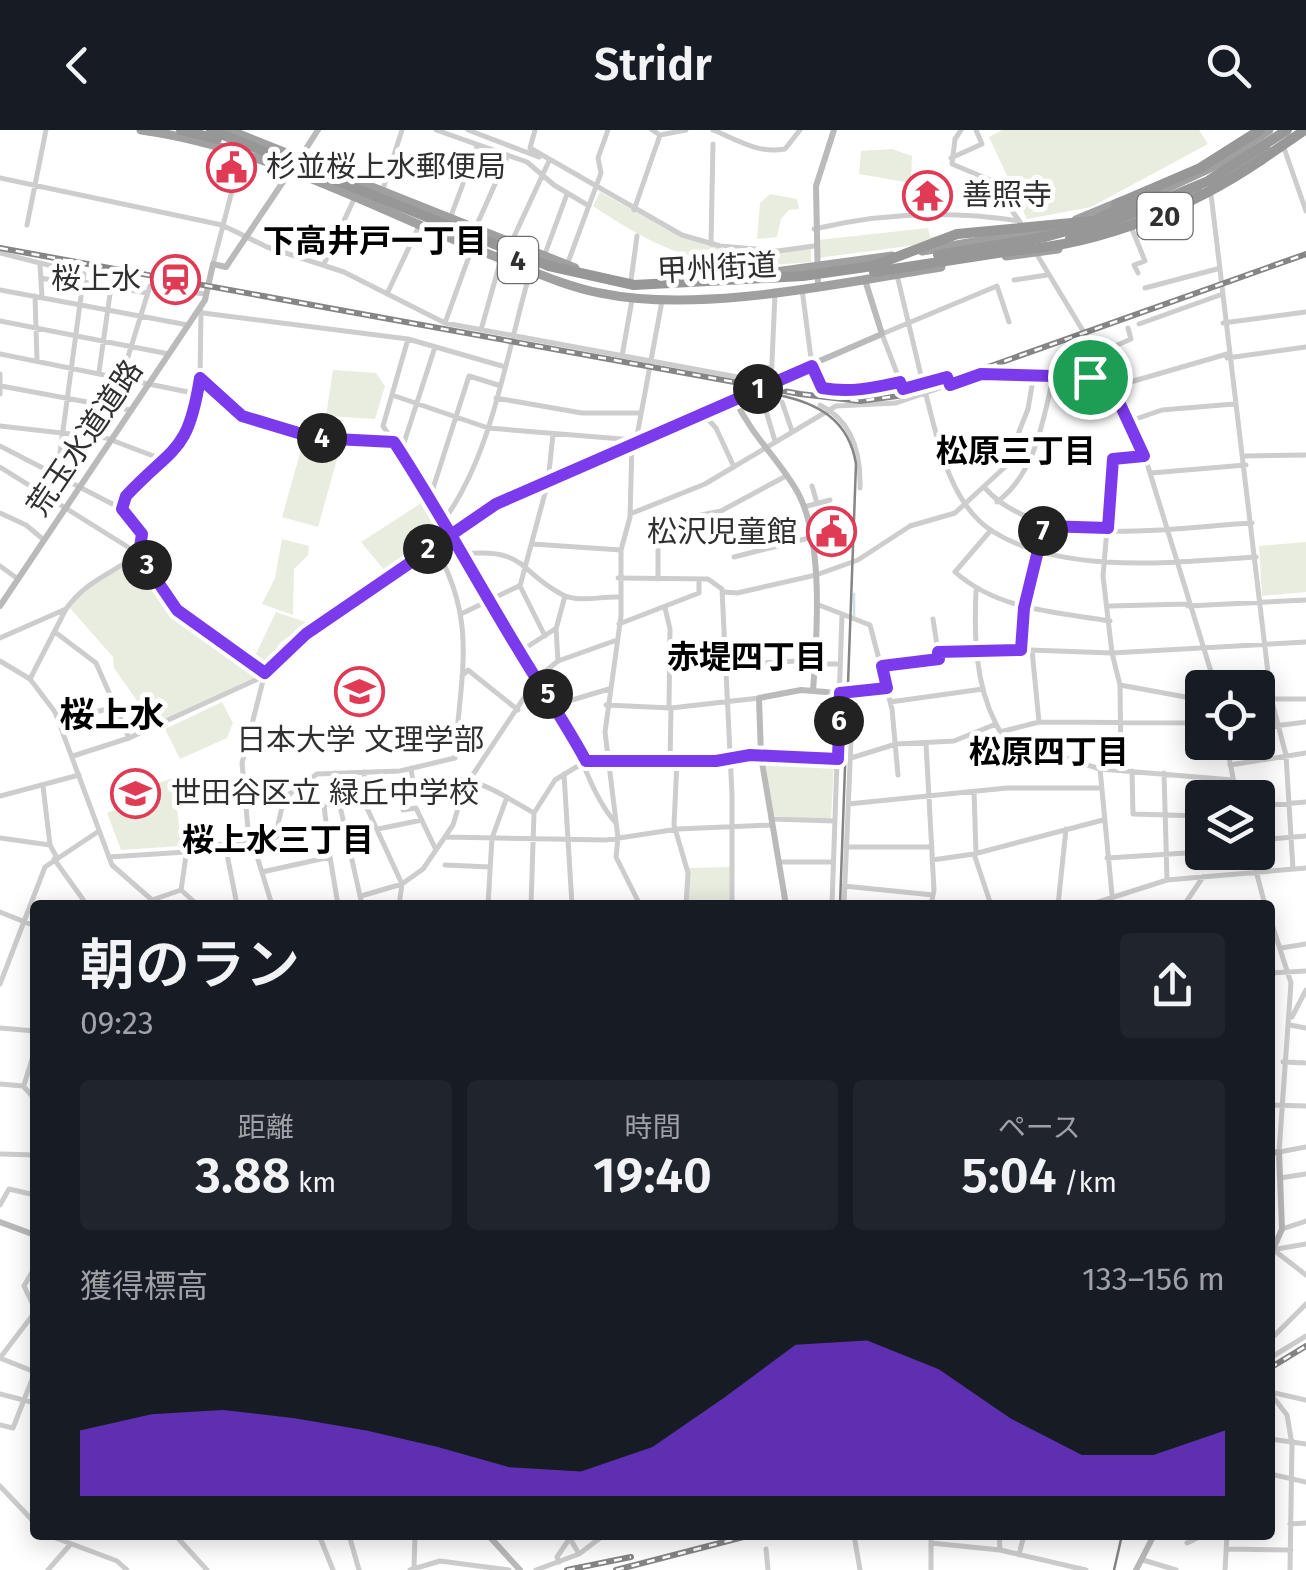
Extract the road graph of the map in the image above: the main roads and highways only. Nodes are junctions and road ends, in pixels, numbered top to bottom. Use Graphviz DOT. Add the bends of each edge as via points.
graph roads {
  1 [pos="142,130"];
  2 [pos="180,130"];
  3 [pos="211,130"];
  4 [pos="318,130"];
  5 [pos="834,130"];
  6 [pos="1291,130"];
  7 [pos="232,131"];
  8 [pos="1306,131"];
  9 [pos="1262,132"];
  10 [pos="250,133"];
  11 [pos="260,141"];
  12 [pos="229,149"];
  13 [pos="248,156"];
  14 [pos="300,158"];
  15 [pos="289,173"];
  16 [pos="1116,204"];
  17 [pos="1103,220"];
  18 [pos="1064,226"];
  19 [pos="1025,234"];
  20 [pos="1080,244"];
  21 [pos="1018,250"];
  22 [pos="1035,252"];
  23 [pos="816,266"];
  24 [pos="872,266"];
  25 [pos="864,279"];
  26 [pos="818,286"];
  27 [pos="0,606"];
  28 [pos="813,691"];
  29 [pos="826,692"];
  30 [pos="785,900"];
  31 [pos="1275,1152"];
  32 [pos="0,1222"];
  33 [pos="30,1233"];
  34 [pos="1275,1249"];
  35 [pos="493,1540"];
  36 [pos="1152,1540"];
  37 [pos="520,1570"];
  38 [pos="1136,1570"];
  1 -- 12 [label="highway, 甲州街道 / 20"];
  2 -- 21 [label="highway, 4, bridge" via="243,147 548,272 612,289 779,285"];
  3 -- 24 [label="highway, 4, bridge" via="593,280 675,286"];
  4 -- 14 [label="main road"];
  5 -- 23 [label="main road" via="816,186"];
  6 -- 20 [label="highway, bridge" via="1244,168"];
  6 -- 21 [label="highway, 4, bridge" via="1192,189 1085,234"];
  6 -- 22 [label="highway, 甲州街道 / 20" via="1194,192"];
  7 -- 10 [label="highway, 甲州街道 / 20"];
  7 -- 12 [label="highway"];
  8 -- 20 [label="highway, 20" via="1211,194"];
  8 -- 21 [label="highway, bridge" via="1210,191 1146,218 1068,243"];
  9 -- 16 [label="highway"];
  9 -- 16 [label="highway"];
  9 -- 17 [label="highway, 4, bridge" via="1206,176"];
  9 -- 18 [label="highway, bridge" via="1122,209"];
  9 -- 19 [label="highway, 甲州街道 / 20" via="1219,164 1156,194"];
  10 -- 11 [label="highway, 甲州街道 / 20"];
  11 -- 13 [label="highway"];
  11 -- 14 [label="highway, 甲州街道 / 20"];
  12 -- 13 [label="highway, 甲州街道 / 20"];
  13 -- 15 [label="highway, 甲州街道 / 20"];
  14 -- 23 [label="highway, 甲州街道 / 20" via="567,266 632,280"];
  15 -- 26 [label="highway, 甲州街道 / 20" via="587,290 662,298"];
  15 -- 27 [label="main road, 荒玉水道道路" via="226,267 212,268 202,310"];
  16 -- 19 [label="highway"];
  17 -- 18 [label="highway, 4, bridge"];
  17 -- 24 [label="highway, 4, bridge" via="1045,237"];
  18 -- 24 [label="highway, 4, bridge" via="957,234"];
  19 -- 23 [label="highway, 甲州街道 / 20"];
  20 -- 22 [label="highway, 20"];
  22 -- 25 [label="highway, 甲州街道 / 20"];
  23 -- 26 [label="main road"];
  25 -- 26 [label="highway, 甲州街道 / 20"];
  25 -- 28 [label="main road" via="882,334 734,398 803,508 819,605"];
  28 -- 29 [label="main road"];
  28 -- 30 [label="main road" via="760,698 762,756"];
  31 -- 34 [label="main road" via="1282,1230"];
  32 -- 33 [label="main road"];
  35 -- 37 [label="main road"];
  36 -- 38 [label="main road"];
}
